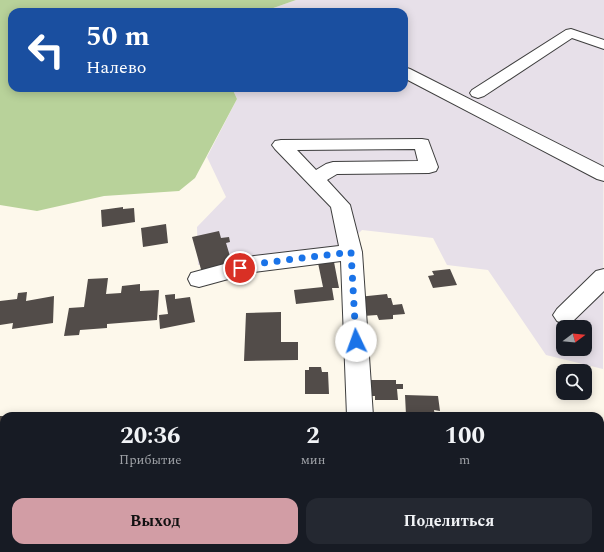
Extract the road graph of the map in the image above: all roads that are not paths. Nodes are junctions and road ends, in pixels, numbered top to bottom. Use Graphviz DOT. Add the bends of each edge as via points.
graph roads {
  1 [pos="604,45"];
  2 [pos="408,74"];
  3 [pos="478,93"];
  4 [pos="604,175"];
  5 [pos="315,179"];
  6 [pos="351,252"];
  7 [pos="604,277"];
  8 [pos="199,279"];
  9 [pos="565,315"];
  10 [pos="360,412"];
  1 -- 3 [label="street" via="570,33"];
  2 -- 4 [label="street"];
  5 -- 5 [label="street" via="281,145 422,144 429,167 333,168"];
  5 -- 6 [label="street" via="340,205"];
  6 -- 8 [label="street" via="254,264"];
  6 -- 10 [label="street"];
  7 -- 9 [label="street"];
}
